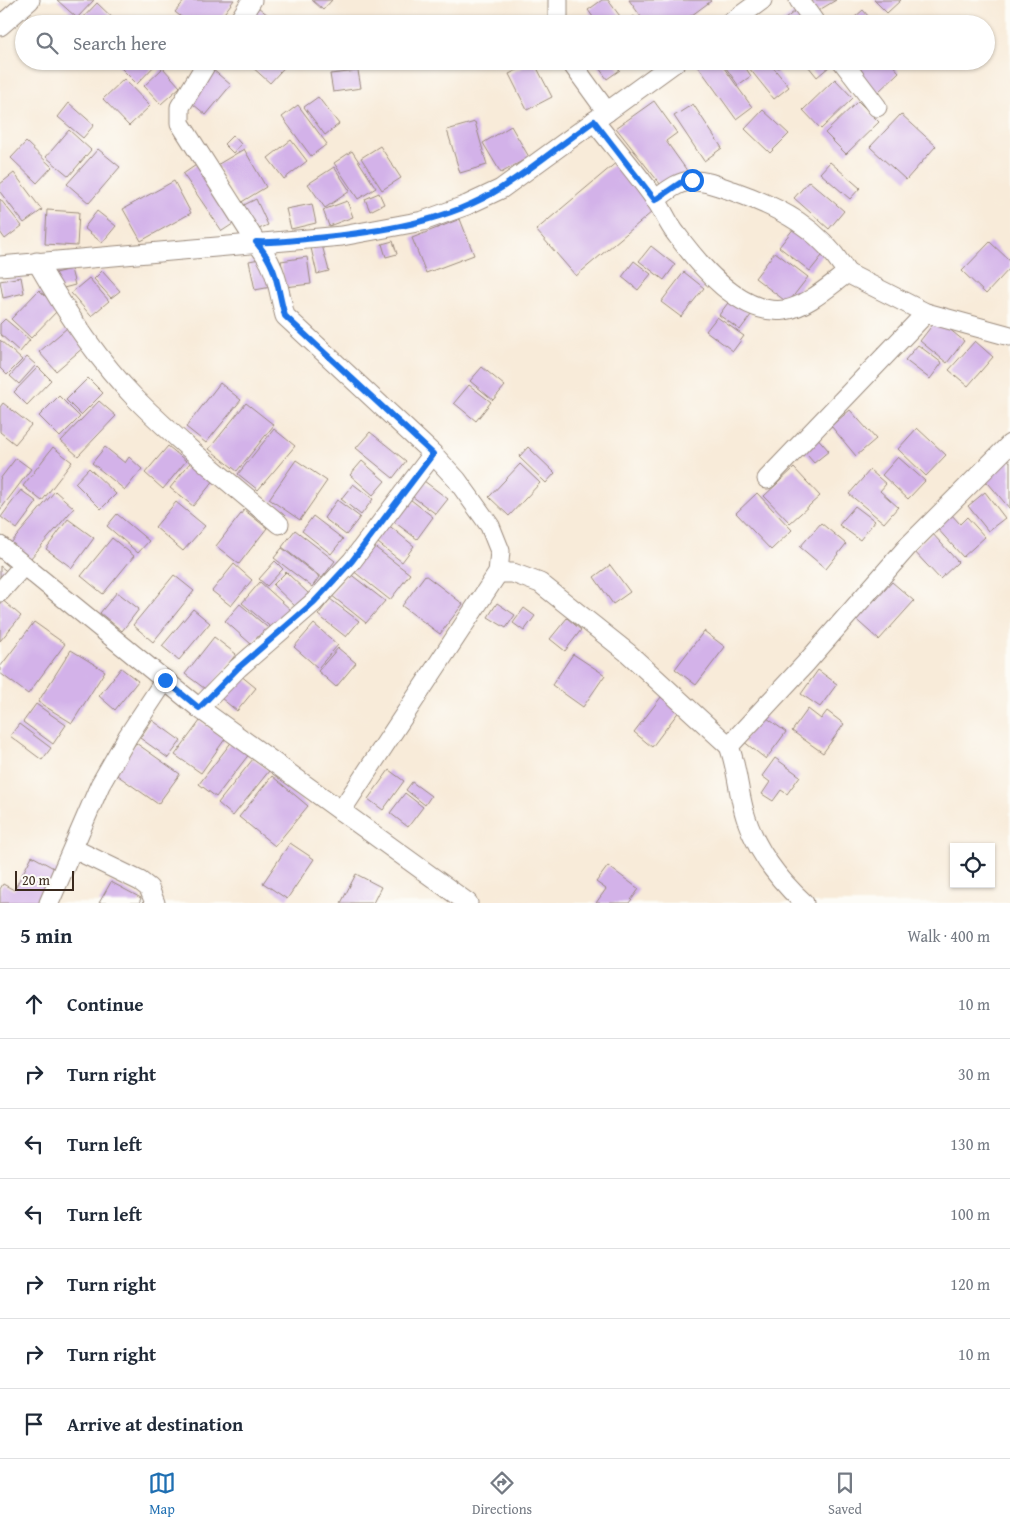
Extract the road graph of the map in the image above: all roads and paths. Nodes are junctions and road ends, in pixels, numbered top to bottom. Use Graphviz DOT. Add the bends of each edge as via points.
graph roads {
  1 [pos="30,0"];
  2 [pos="252,0"];
  3 [pos="558,0"];
  4 [pos="762,0"];
  5 [pos="800,0"];
  6 [pos="243,15"];
  7 [pos="558,15"];
  8 [pos="741,15"];
  9 [pos="810,15"];
  10 [pos="0,26"];
  11 [pos="203,70"];
  12 [pos="575,70"];
  13 [pos="664,70"];
  14 [pos="849,70"];
  15 [pos="877,107"];
  16 [pos="600,116"];
  17 [pos="655,200"];
  18 [pos="256,242"];
  19 [pos="37,262"];
  20 [pos="0,266"];
  21 [pos="847,273"];
  22 [pos="926,313"];
  23 [pos="1010,336"];
  24 [pos="1010,444"];
  25 [pos="433,454"];
  26 [pos="767,479"];
  27 [pos="279,524"];
  28 [pos="0,546"];
  29 [pos="24,565"];
  30 [pos="498,573"];
  31 [pos="0,592"];
  32 [pos="165,680"];
  33 [pos="199,708"];
  34 [pos="728,746"];
  35 [pos="341,811"];
  36 [pos="74,849"];
  37 [pos="49,903"];
  38 [pos="155,903"];
  39 [pos="468,903"];
  40 [pos="804,903"];
  1 -- 10 [label="street"];
  2 -- 6 [label="street"];
  3 -- 7 [label="street"];
  4 -- 8 [label="street"];
  5 -- 9 [label="street"];
  11 -- 18 [label="street" via="180,107 180,123"];
  12 -- 16 [label="street"];
  13 -- 16 [label="street"];
  14 -- 15 [label="street"];
  16 -- 17 [label="street"];
  16 -- 18 [label="street" via="501,188 467,205 423,221 375,230"];
  17 -- 21 [label="street" via="680,183 692,180 708,182 760,201 783,211 826,243"];
  17 -- 21 [label="street" via="676,234 722,286 740,299 764,308 786,310 800,305"];
  18 -- 19 [label="street"];
  18 -- 25 [label="street" via="274,269 285,316"];
  19 -- 20 [label="street"];
  19 -- 27 [label="street" via="62,306 135,397"];
  21 -- 22 [label="street"];
  22 -- 23 [label="street"];
  22 -- 26 [label="street"];
  24 -- 34 [label="street" via="910,545 806,664"];
  25 -- 30 [label="street" via="457,480 490,526 500,551"];
  25 -- 33 [label="street" via="352,561 314,602 238,668"];
  28 -- 29 [label="street"];
  29 -- 31 [label="street"];
  29 -- 32 [label="street"];
  30 -- 34 [label="street" via="513,573 540,583 628,654"];
  30 -- 35 [label="street"];
  32 -- 33 [label="street"];
  32 -- 36 [label="street" via="100,785"];
  33 -- 35 [label="street"];
  34 -- 40 [label="street" via="736,766 745,817 759,850 781,882"];
  35 -- 39 [label="street"];
  36 -- 37 [label="street"];
  36 -- 38 [label="street" via="140,881 149,888"];
}
